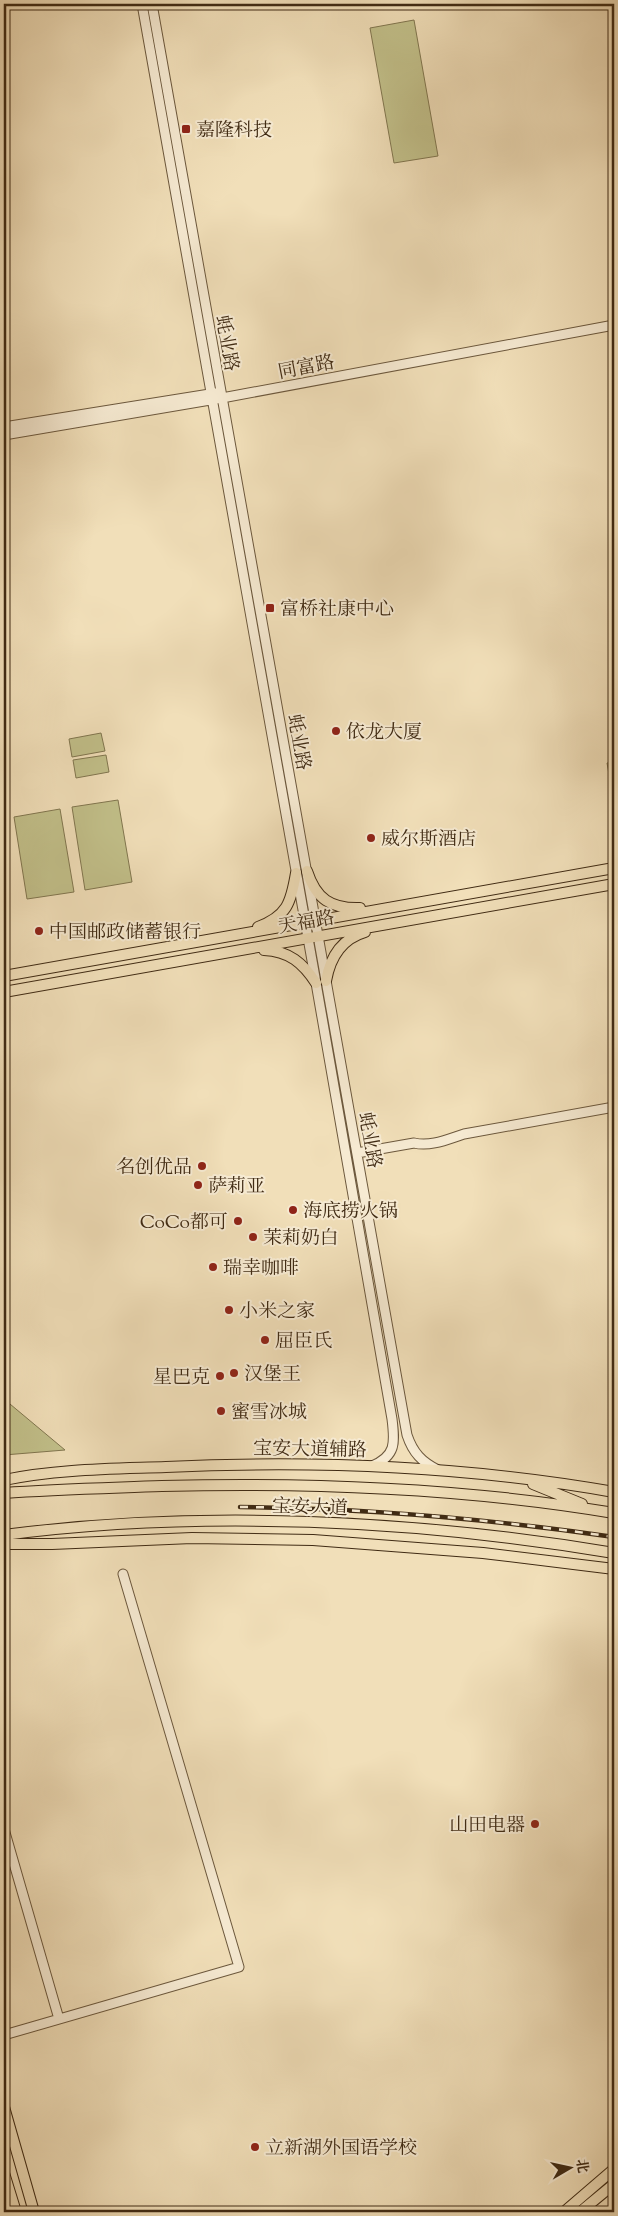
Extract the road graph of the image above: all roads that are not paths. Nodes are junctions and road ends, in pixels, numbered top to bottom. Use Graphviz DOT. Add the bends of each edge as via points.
graph roads {
  1 [pos="142,4"];
  2 [pos="152,4"];
  3 [pos="614,320"];
  4 [pos="614,325"];
  5 [pos="216,396"];
  6 [pos="4,427"];
  7 [pos="4,435"];
  8 [pos="614,868"];
  9 [pos="307,872"];
  10 [pos="296,873"];
  11 [pos="614,884"];
  12 [pos="384,909"];
  13 [pos="316,921"];
  14 [pos="305,923"];
  15 [pos="388,924"];
  16 [pos="242,934"];
  17 [pos="313,937"];
  18 [pos="243,950"];
  19 [pos="4,976"];
  20 [pos="321,982"];
  21 [pos="4,992"];
  22 [pos="614,1107"];
  23 [pos="357,1153"];
  24 [pos="372,1466"];
  25 [pos="440,1471"];
  26 [pos="520,1479"];
  27 [pos="4,1480"];
  28 [pos="614,1492"];
  29 [pos="4,1493"];
  30 [pos="594,1509"];
  31 [pos="614,1513"];
  32 [pos="4,1535"];
  33 [pos="4,1544"];
  34 [pos="614,1553"];
  35 [pos="614,1569"];
  36 [pos="123,1574"];
  37 [pos="4,1829"];
  38 [pos="59,2019"];
  39 [pos="4,2035"];
  40 [pos="4,2108"];
  41 [pos="614,2169"];
  42 [pos="4,2173"];
  43 [pos="614,2184"];
  44 [pos="16,2212"];
  45 [pos="34,2212"];
  46 [pos="564,2212"];
  47 [pos="580,2212"];
  1 -- 5 [label="street, 蚝业路"];
  2 -- 5 [label="street, 蚝业路"];
  3 -- 5 [label="street, 同富路"];
  4 -- 5 [label="street, 同富路"];
  5 -- 6 [label="street, 同富路"];
  5 -- 7 [label="street, 同富路"];
  5 -- 9 [label="street, 蚝业路"];
  5 -- 10 [label="street, 蚝业路"];
  8 -- 12 [label="main road, 天福路"];
  9 -- 12 [label="main road" via="315,891 330,903 350,908"];
  9 -- 13 [label="street, 蚝业路"];
  10 -- 14 [label="street, 蚝业路"];
  10 -- 16 [label="main road" via="292,898 285,910 274,920"];
  11 -- 15 [label="main road, 天福路"];
  12 -- 13 [label="main road, 天福路"];
  13 -- 14 [label="main road, 天福路"];
  13 -- 17 [label="street, 蚝业路"];
  14 -- 16 [label="main road, 天福路"];
  14 -- 17 [label="street, 蚝业路"];
  15 -- 17 [label="main road, 天福路"];
  15 -- 20 [label="main road" via="360,933 342,946"];
  16 -- 19 [label="main road, 天福路"];
  17 -- 18 [label="main road, 天福路"];
  17 -- 20 [label="street, 蚝业路"];
  18 -- 20 [label="main road" via="282,952 298,960"];
  18 -- 21 [label="main road, 天福路"];
  20 -- 23 [label="street, 蚝业路"];
  20 -- 24 [label="street, 蚝业路" via="394,1433 392,1451 386,1459"];
  22 -- 23 [label="street" via="464,1134 442,1142 422,1145 414,1142"];
  23 -- 25 [label="street, 蚝业路" via="407,1436 423,1462"];
  24 -- 25 [label="main road, 宝安大道辅路"];
  24 -- 27 [label="main road, 宝安大道辅路" via="203,1465 102,1469"];
  25 -- 26 [label="main road, 宝安大道辅路"];
  26 -- 28 [label="main road, 宝安大道辅路"];
  26 -- 30 [label="main road"];
  29 -- 30 [label="main road, 宝安大道" via="128,1487 309,1485 440,1493"];
  30 -- 31 [label="main road, 宝安大道"];
  32 -- 34 [label="main road, 宝安大道" via="104,1525 247,1521 334,1523 552,1542"];
  33 -- 35 [label="main road" via="192,1538 313,1540 483,1553"];
  36 -- 38 [label="street" via="238,1967"];
  37 -- 38 [label="street"];
  38 -- 39 [label="street"];
  40 -- 45 [label="main road"];
  41 -- 46 [label="main road"];
  42 -- 44 [label="main road"];
  43 -- 47 [label="main road"];
}
